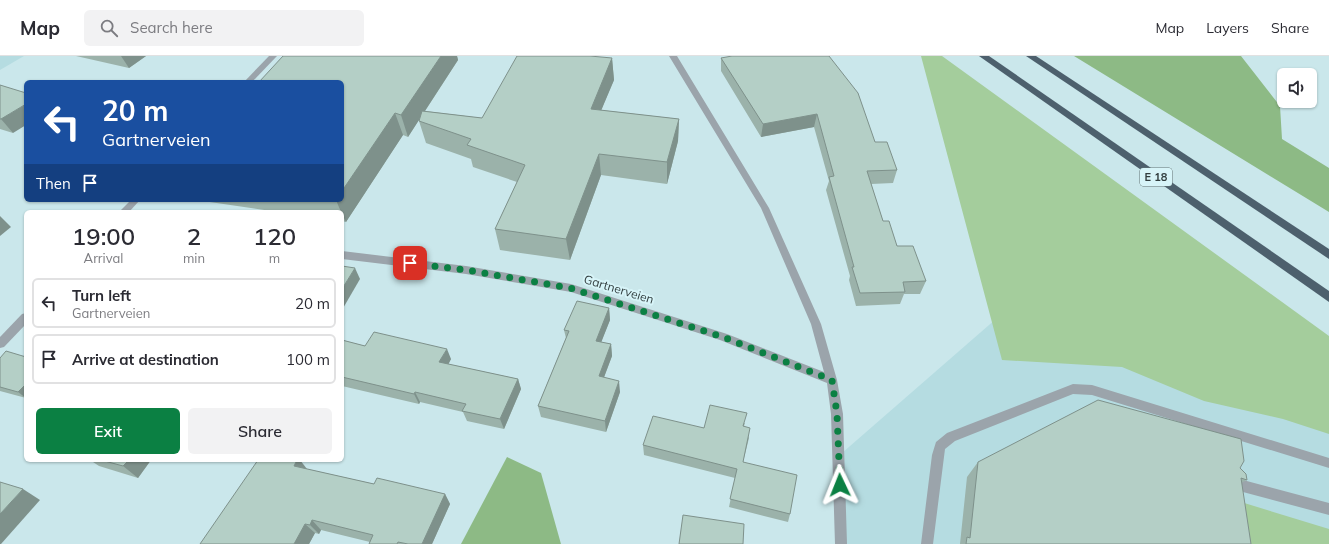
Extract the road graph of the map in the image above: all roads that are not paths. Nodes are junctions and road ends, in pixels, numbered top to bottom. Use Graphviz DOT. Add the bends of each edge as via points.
graph roads {
  1 [pos="273,56"];
  2 [pos="673,56"];
  3 [pos="983,56"];
  4 [pos="1030,56"];
  5 [pos="250,80"];
  6 [pos="134,202"];
  7 [pos="126,210"];
  8 [pos="344,255"];
  9 [pos="1329,255"];
  10 [pos="1329,298"];
  11 [pos="24,319"];
  12 [pos="0,344"];
  13 [pos="832,380"];
  14 [pos="1329,463"];
  15 [pos="1227,482"];
  16 [pos="1329,509"];
  17 [pos="841,544"];
  18 [pos="927,544"];
  1 -- 5 [label="street"];
  2 -- 13 [label="street" via="765,208 816,324"];
  3 -- 10 [label="highway, E 18"];
  4 -- 9 [label="highway, E 18"];
  6 -- 7 [label="street"];
  8 -- 13 [label="street, Gartnerveien" via="466,270 570,288 723,337"];
  11 -- 12 [label="street"];
  13 -- 17 [label="street" via="837,414"];
  14 -- 18 [label="street" via="1092,390 1073,389 951,436 940,446"];
  15 -- 16 [label="street"];
}
